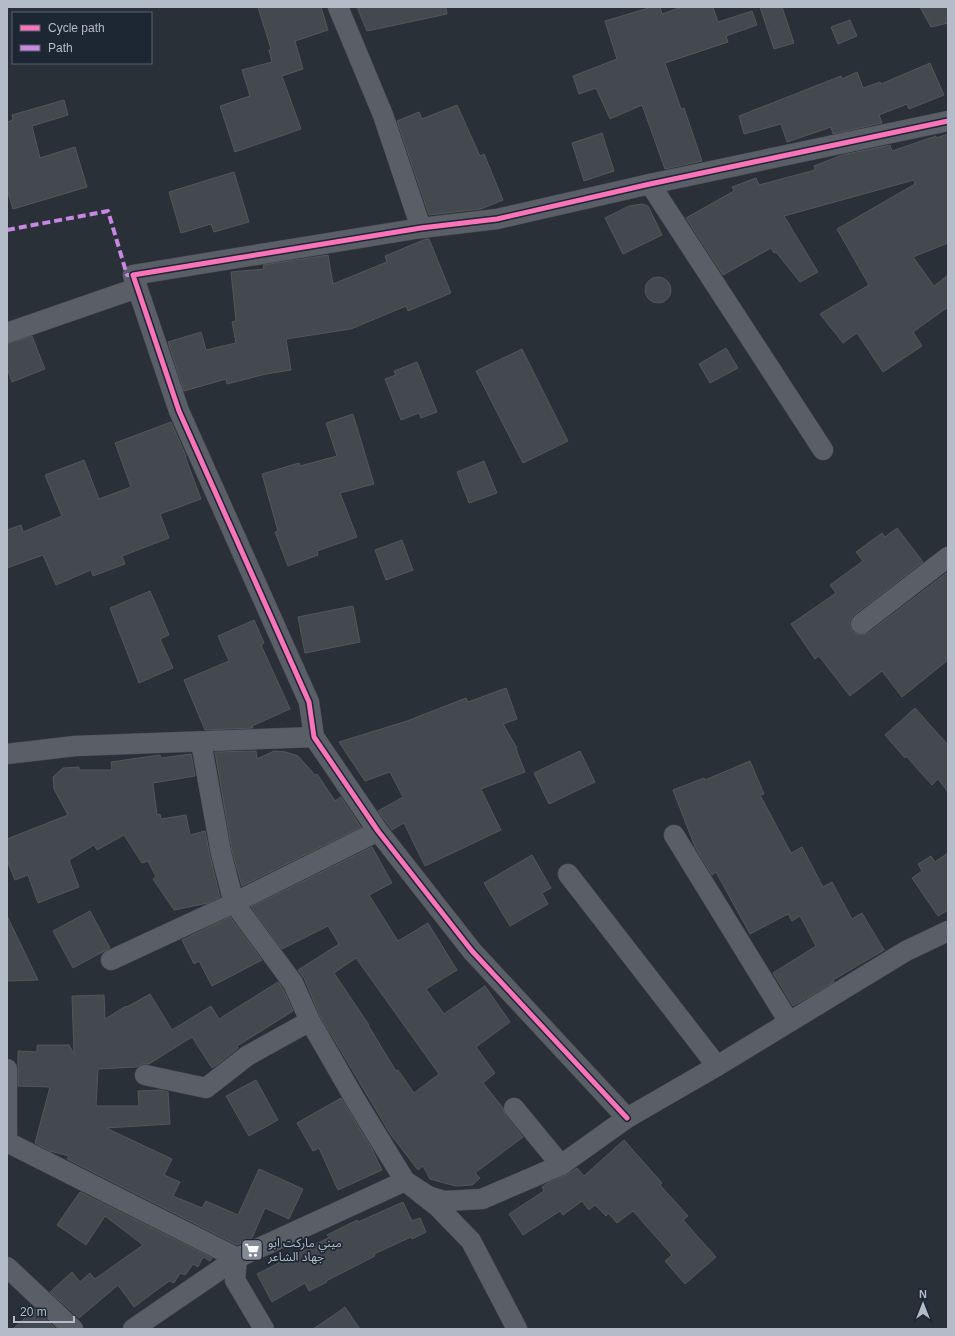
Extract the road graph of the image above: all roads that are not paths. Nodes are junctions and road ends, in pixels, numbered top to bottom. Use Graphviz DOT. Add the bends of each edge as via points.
graph roads {
  1 [pos="338,7"];
  2 [pos="948,121"];
  3 [pos="650,184"];
  4 [pos="421,228"];
  5 [pos="137,288"];
  6 [pos="7,333"];
  7 [pos="823,450"];
  8 [pos="948,557"];
  9 [pos="861,624"];
  10 [pos="314,737"];
  11 [pos="201,742"];
  12 [pos="7,754"];
  13 [pos="378,831"];
  14 [pos="674,835"];
  15 [pos="568,874"];
  16 [pos="234,903"];
  17 [pos="948,931"];
  18 [pos="111,960"];
  19 [pos="310,1021"];
  20 [pos="789,1022"];
  21 [pos="717,1066"];
  22 [pos="7,1069"];
  23 [pos="145,1075"];
  24 [pos="514,1108"];
  25 [pos="627,1118"];
  26 [pos="561,1165"];
  27 [pos="405,1181"];
  28 [pos="237,1258"];
  29 [pos="7,1267"];
  30 [pos="73,1329"];
  31 [pos="133,1329"];
  32 [pos="264,1329"];
  33 [pos="517,1329"];
  1 -- 4 [label="street" via="383,115"];
  2 -- 3 [label="street"];
  3 -- 4 [label="street" via="497,219"];
  3 -- 7 [label="street"];
  4 -- 5 [label="street" via="132,275"];
  5 -- 6 [label="street"];
  5 -- 10 [label="street" via="179,412 309,702"];
  8 -- 9 [label="street"];
  10 -- 11 [label="street"];
  10 -- 13 [label="street"];
  11 -- 12 [label="street" via="75,746"];
  11 -- 16 [label="street" via="221,853"];
  13 -- 16 [label="street"];
  13 -- 25 [label="street" via="472,951"];
  14 -- 20 [label="street"];
  15 -- 21 [label="street"];
  16 -- 18 [label="street"];
  16 -- 19 [label="street" via="293,983"];
  17 -- 20 [label="street" via="906,951"];
  19 -- 23 [label="street" via="246,1056 206,1088"];
  19 -- 27 [label="street"];
  20 -- 21 [label="street"];
  21 -- 25 [label="street"];
  22 -- 28 [label="street" via="7,1142"];
  24 -- 26 [label="street"];
  25 -- 26 [label="street"];
  26 -- 27 [label="street" via="482,1199 444,1200 428,1196"];
  27 -- 28 [label="street"];
  27 -- 33 [label="street" via="438,1207 471,1241"];
  28 -- 31 [label="street"];
  28 -- 32 [label="street" via="235,1280"];
  29 -- 30 [label="street"];
}
